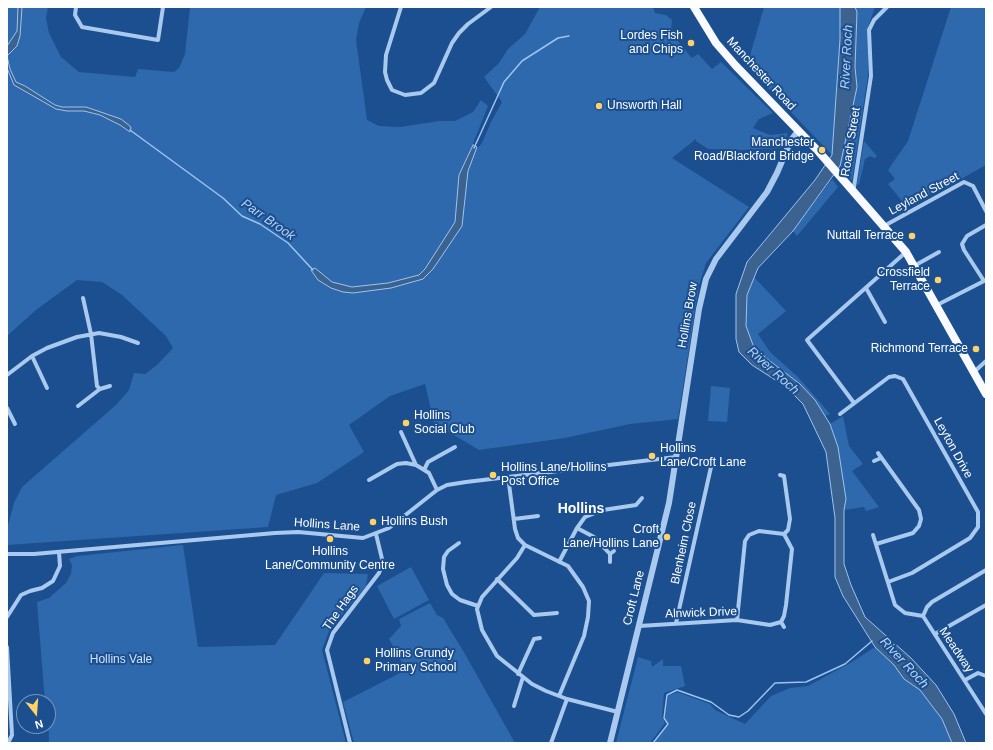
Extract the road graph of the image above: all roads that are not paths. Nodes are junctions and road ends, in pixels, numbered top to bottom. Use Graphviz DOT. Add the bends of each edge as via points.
graph roads {
  1 [pos="76,7"];
  2 [pos="163,7"];
  3 [pos="401,7"];
  4 [pos="491,7"];
  5 [pos="694,7"];
  6 [pos="887,7"];
  7 [pos="798,131"];
  8 [pos="848,187"];
  9 [pos="986,210"];
  10 [pos="986,225"];
  11 [pos="884,226"];
  12 [pos="906,252"];
  13 [pos="939,252"];
  14 [pos="914,266"];
  15 [pos="985,280"];
  16 [pos="866,288"];
  17 [pos="83,298"];
  18 [pos="936,306"];
  19 [pos="885,322"];
  20 [pos="91,334"];
  21 [pos="138,343"];
  22 [pos="32,356"];
  23 [pos="986,361"];
  24 [pos="974,372"];
  25 [pos="7,375"];
  26 [pos="110,386"];
  27 [pos="47,388"];
  28 [pos="100,389"];
  29 [pos="986,394"];
  30 [pos="854,403"];
  31 [pos="78,406"];
  32 [pos="7,408"];
  33 [pos="840,414"];
  34 [pos="15,424"];
  35 [pos="401,432"];
  36 [pos="455,447"];
  37 [pos="676,457"];
  38 [pos="874,462"];
  39 [pos="416,465"];
  40 [pos="711,467"];
  41 [pos="424,470"];
  42 [pos="780,475"];
  43 [pos="369,480"];
  44 [pos="509,484"];
  45 [pos="437,490"];
  46 [pos="642,498"];
  47 [pos="538,516"];
  48 [pos="514,519"];
  49 [pos="577,528"];
  50 [pos="376,534"];
  51 [pos="784,534"];
  52 [pos="873,535"];
  53 [pos="459,543"];
  54 [pos="876,544"];
  55 [pos="525,545"];
  56 [pos="59,552"];
  57 [pos="7,554"];
  58 [pos="559,562"];
  59 [pos="610,562"];
  60 [pos="986,570"];
  61 [pos="497,579"];
  62 [pos="888,582"];
  63 [pos="986,605"];
  64 [pos="478,606"];
  65 [pos="557,613"];
  66 [pos="536,615"];
  67 [pos="923,616"];
  68 [pos="7,617"];
  69 [pos="737,620"];
  70 [pos="534,622"];
  71 [pos="781,622"];
  72 [pos="676,623"];
  73 [pos="639,626"];
  74 [pos="784,628"];
  75 [pos="935,634"];
  76 [pos="540,638"];
  77 [pos="7,647"];
  78 [pos="518,674"];
  79 [pos="986,676"];
  80 [pos="523,677"];
  81 [pos="965,680"];
  82 [pos="559,696"];
  83 [pos="567,699"];
  84 [pos="514,706"];
  85 [pos="618,712"];
  86 [pos="986,714"];
  87 [pos="8,743"];
  88 [pos="350,743"];
  89 [pos="551,743"];
  90 [pos="610,743"];
  1 -- 2 [label="street" via="76,15 82,27 158,40"];
  3 -- 4 [label="street" via="386,56 385,72 392,90 405,95 421,93 434,84 459,33"];
  5 -- 7 [label="highway, Manchester Road" via="716,43"];
  6 -- 8 [label="street, Roach Street" via="874,20 870,30 871,76 854,187"];
  7 -- 8 [label="highway, Manchester Road"];
  7 -- 37 [label="street, Hollins Brow" via="790,140 767,192 716,259 706,279"];
  8 -- 11 [label="highway"];
  9 -- 11 [label="street, Leyland Street" via="968,182"];
  10 -- 15 [label="street" via="967,236 962,244"];
  11 -- 12 [label="highway"];
  12 -- 14 [label="highway"];
  12 -- 16 [label="street"];
  13 -- 14 [label="street"];
  14 -- 18 [label="highway"];
  15 -- 18 [label="street"];
  16 -- 19 [label="street"];
  16 -- 30 [label="street" via="807,340"];
  17 -- 20 [label="street"];
  18 -- 24 [label="highway"];
  20 -- 21 [label="street" via="110,334"];
  20 -- 22 [label="street" via="57,344"];
  20 -- 28 [label="street" via="97,386"];
  22 -- 25 [label="street"];
  22 -- 27 [label="street"];
  23 -- 24 [label="street"];
  24 -- 29 [label="highway"];
  26 -- 28 [label="street"];
  28 -- 31 [label="street"];
  30 -- 33 [label="street, Leyton Drive"];
  30 -- 62 [label="street, Leyton Drive" via="889,377 903,379 978,516 978,527 970,538 912,573"];
  32 -- 34 [label="street"];
  35 -- 39 [label="street"];
  36 -- 41 [label="street" via="428,462"];
  37 -- 45 [label="street, Hollins Lane" via="466,482 447,485"];
  37 -- 73 [label="street, Croft Lane" via="669,503"];
  38 -- 54 [label="street" via="879,456 919,510 921,519 919,526 912,533"];
  39 -- 41 [label="street"];
  39 -- 43 [label="street" via="397,464"];
  40 -- 72 [label="street, Blenheim Close"];
  41 -- 45 [label="street" via="429,473"];
  42 -- 51 [label="street" via="784,476 790,519 788,530"];
  44 -- 48 [label="street"];
  45 -- 50 [label="street, Hollins Lane" via="397,523"];
  46 -- 49 [label="street" via="636,504 589,515"];
  47 -- 48 [label="street"];
  48 -- 55 [label="street" via="518,538"];
  49 -- 58 [label="street"];
  49 -- 59 [label="street" via="594,537 612,553"];
  50 -- 56 [label="street, Hollins Lane" via="363,538 275,533"];
  50 -- 88 [label="street, The Hags" via="383,563 379,573 333,633 327,650"];
  51 -- 69 [label="street" via="759,531 747,538"];
  51 -- 71 [label="street" via="790,544 792,555 786,606"];
  52 -- 54 [label="street"];
  53 -- 64 [label="street" via="444,557 442,564 445,579 455,597"];
  54 -- 62 [label="street"];
  55 -- 58 [label="street"];
  55 -- 61 [label="street" via="517,558"];
  56 -- 57 [label="street, Hollins Lane"];
  56 -- 68 [label="street" via="60,566 53,581 42,588 21,595"];
  58 -- 82 [label="street" via="568,566 579,581 588,598 589,609 580,649"];
  60 -- 67 [label="street" via="932,602"];
  61 -- 64 [label="street"];
  61 -- 66 [label="street"];
  62 -- 67 [label="street" via="897,608 905,613"];
  63 -- 75 [label="street"];
  64 -- 78 [label="street" via="479,622 486,639 497,656"];
  65 -- 66 [label="street"];
  66 -- 70 [label="street"];
  67 -- 75 [label="street, Meadway"];
  69 -- 71 [label="street, Alnwick Drive" via="770,625"];
  69 -- 72 [label="street, Alnwick Drive"];
  71 -- 74 [label="street"];
  72 -- 73 [label="street, Alnwick Drive"];
  73 -- 85 [label="street, Croft Lane"];
  75 -- 81 [label="street, Meadway"];
  76 -- 78 [label="street" via="534,639"];
  77 -- 87 [label="street" via="12,735"];
  78 -- 80 [label="street"];
  79 -- 81 [label="street" via="978,673"];
  80 -- 82 [label="street"];
  80 -- 84 [label="street"];
  81 -- 86 [label="street, Meadway"];
  82 -- 83 [label="street"];
  83 -- 85 [label="street"];
  83 -- 89 [label="street"];
  85 -- 90 [label="street, Croft Lane"];
}
